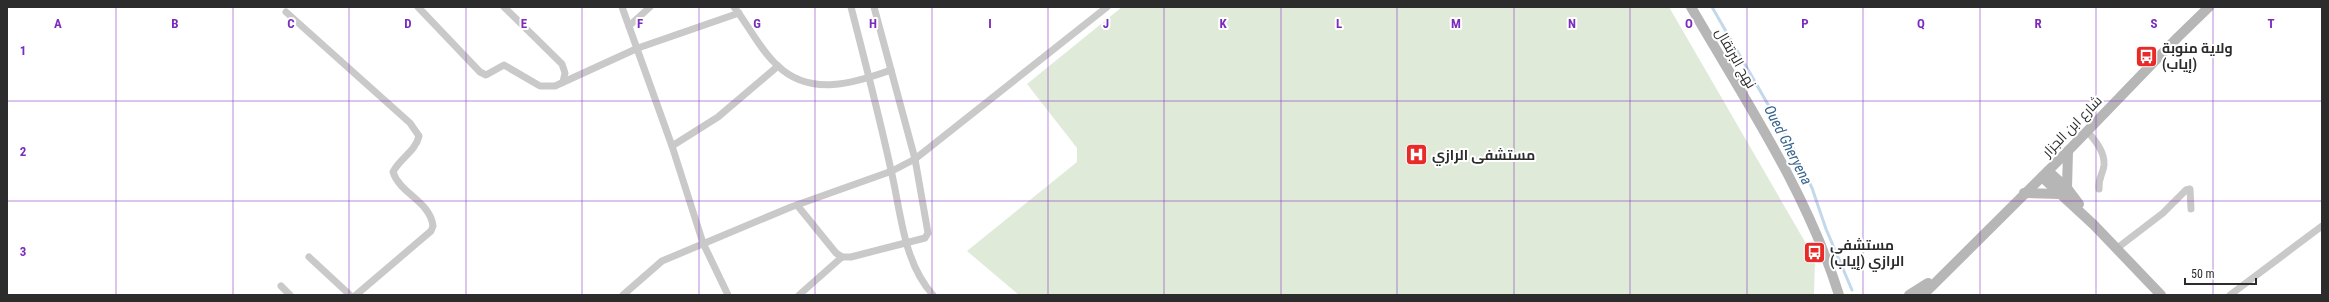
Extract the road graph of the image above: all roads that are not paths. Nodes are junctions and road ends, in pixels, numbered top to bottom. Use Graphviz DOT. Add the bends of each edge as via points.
graph roads {
  1 [pos="418,7"];
  2 [pos="504,7"];
  3 [pos="622,7"];
  4 [pos="650,7"];
  5 [pos="734,7"];
  6 [pos="851,7"];
  7 [pos="874,7"];
  8 [pos="1107,7"];
  9 [pos="1692,7"];
  10 [pos="2209,7"];
  11 [pos="286,12"];
  12 [pos="739,13"];
  13 [pos="629,26"];
  14 [pos="638,48"];
  15 [pos="778,66"];
  16 [pos="891,70"];
  17 [pos="869,78"];
  18 [pos="563,82"];
  19 [pos="2087,131"];
  20 [pos="672,146"];
  21 [pos="2068,151"];
  22 [pos="915,159"];
  23 [pos="892,171"];
  24 [pos="2045,174"];
  25 [pos="2099,189"];
  26 [pos="2064,191"];
  27 [pos="2024,194"];
  28 [pos="797,205"];
  29 [pos="2191,209"];
  30 [pos="2322,226"];
  31 [pos="906,242"];
  32 [pos="703,243"];
  33 [pos="2116,249"];
  34 [pos="309,257"];
  35 [pos="842,257"];
  36 [pos="1953,263"];
  37 [pos="281,286"];
  38 [pos="290,295"];
  39 [pos="350,295"];
  40 [pos="356,295"];
  41 [pos="623,295"];
  42 [pos="728,295"];
  43 [pos="799,295"];
  44 [pos="933,295"];
  45 [pos="1839,295"];
  46 [pos="1909,295"];
  47 [pos="1923,295"];
  48 [pos="2161,295"];
  49 [pos="2230,295"];
  1 -- 18 [label="street" via="480,72 486,74 504,65 540,86 555,86"];
  2 -- 18 [label="street" via="562,64 565,73"];
  3 -- 13 [label="street"];
  4 -- 13 [label="street"];
  5 -- 12 [label="street"];
  6 -- 17 [label="street"];
  7 -- 16 [label="street"];
  8 -- 22 [label="street"];
  9 -- 45 [label="street, نهج البرتقال" via="1784,170 1824,252"];
  10 -- 19 [label="street, شارع ابن الجزار"];
  11 -- 40 [label="street" via="410,124 419,136 418,142 393,172 398,182 425,208 433,226"];
  12 -- 14 [label="street"];
  12 -- 15 [label="street"];
  13 -- 14 [label="street"];
  14 -- 18 [label="street"];
  14 -- 20 [label="street"];
  15 -- 17 [label="street" via="794,78 813,84 842,85"];
  15 -- 20 [label="street" via="718,117"];
  16 -- 17 [label="street"];
  16 -- 22 [label="street"];
  17 -- 23 [label="street"];
  19 -- 21 [label="street, شارع ابن الجزار"];
  19 -- 25 [label="street" via="2097,143 2104,164 2098,180"];
  20 -- 32 [label="street"];
  21 -- 24 [label="street, شارع ابن الجزار"];
  21 -- 26 [label="street"];
  22 -- 23 [label="street"];
  22 -- 31 [label="street" via="929,228 925,238"];
  23 -- 28 [label="street"];
  23 -- 31 [label="street"];
  24 -- 26 [label="street"];
  24 -- 27 [label="street, شارع ابن الجزار"];
  26 -- 27 [label="street"];
  26 -- 33 [label="street"];
  27 -- 36 [label="street, شارع ابن الجزار"];
  28 -- 32 [label="street"];
  28 -- 35 [label="street"];
  29 -- 33 [label="street" via="2190,189"];
  30 -- 49 [label="street"];
  31 -- 35 [label="street" via="851,257"];
  31 -- 44 [label="street" via="919,277"];
  32 -- 41 [label="street" via="662,261"];
  32 -- 42 [label="street"];
  33 -- 48 [label="street"];
  34 -- 39 [label="street"];
  35 -- 43 [label="street"];
  36 -- 46 [label="street, شارع ابن الجزار"];
  36 -- 47 [label="street, شارع ابن الجزار"];
  37 -- 38 [label="street"];
}
